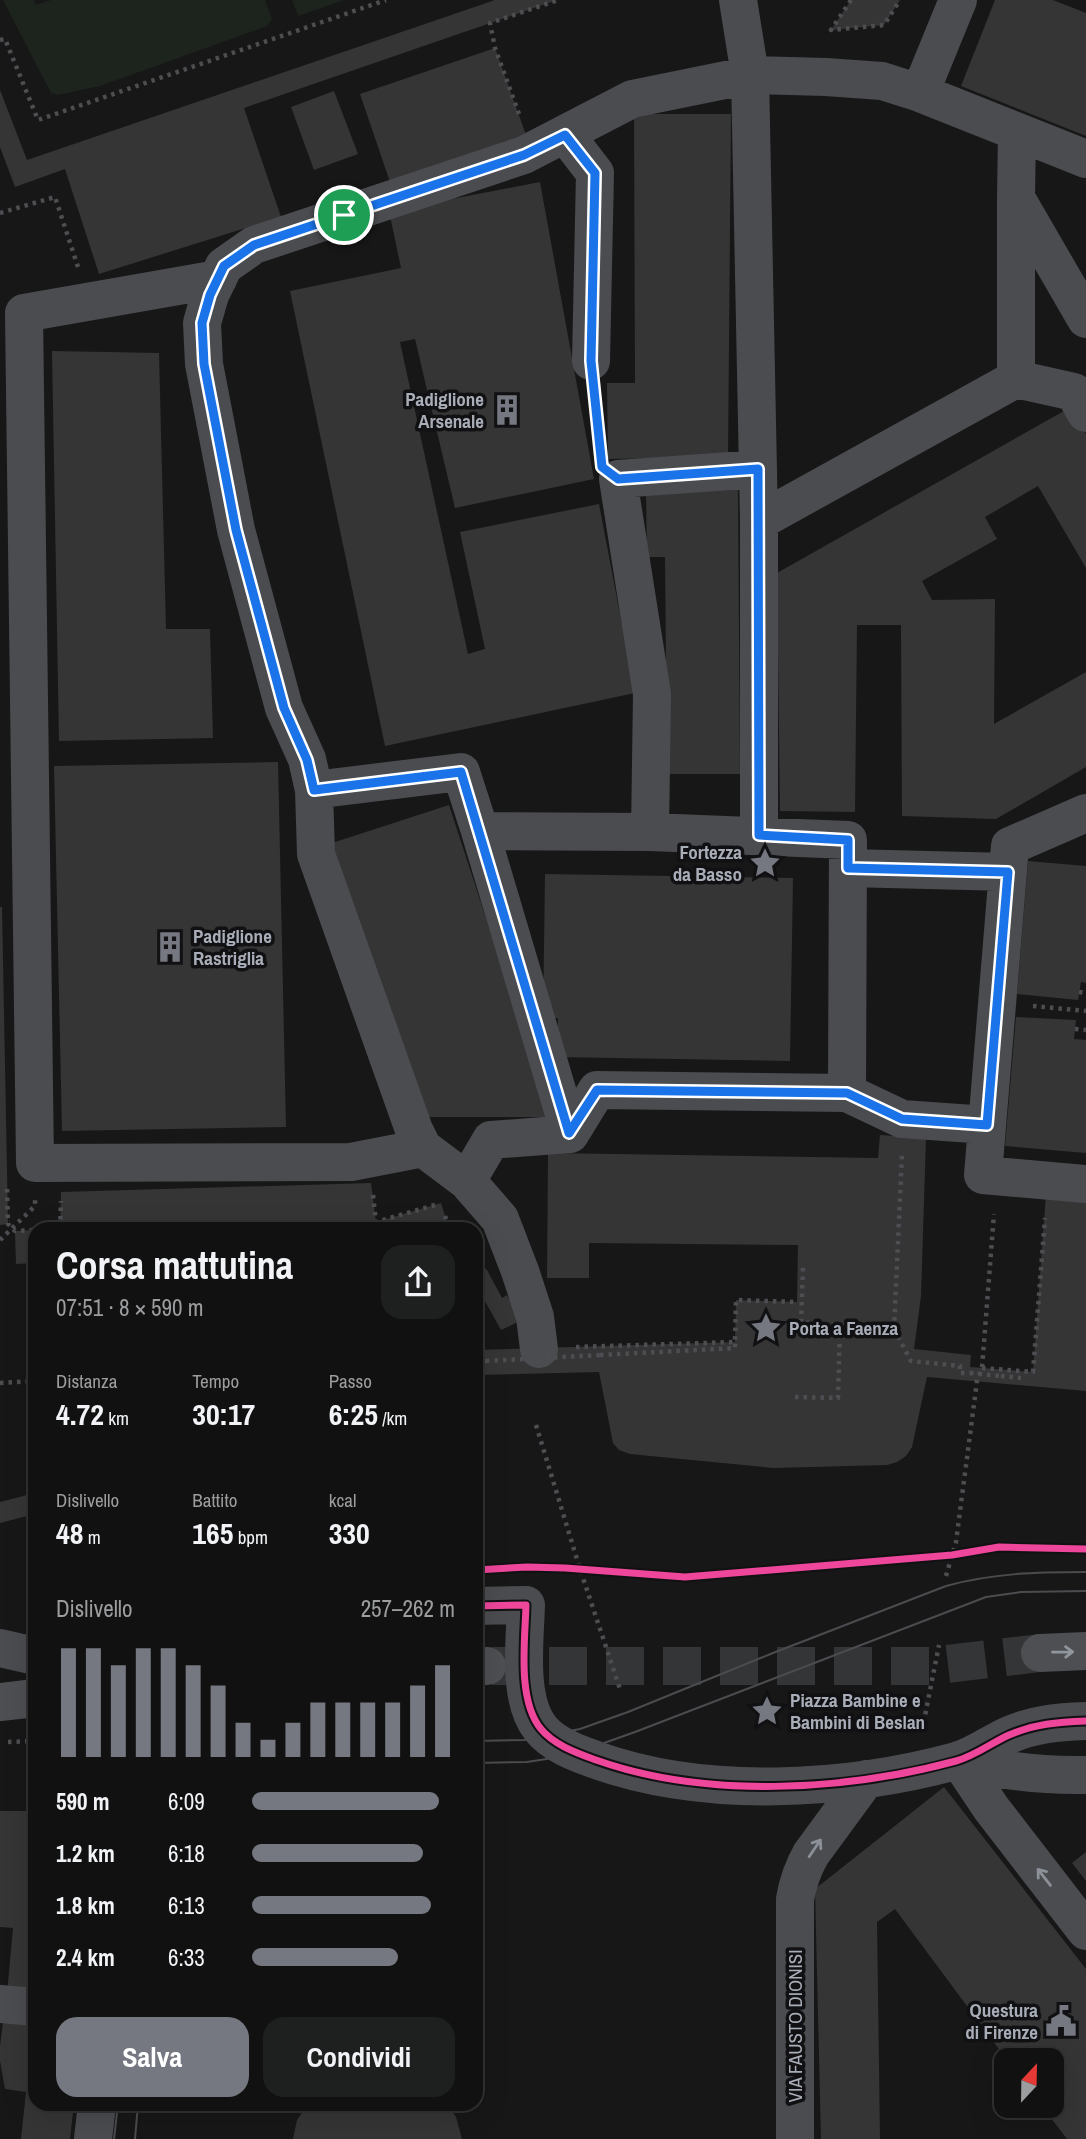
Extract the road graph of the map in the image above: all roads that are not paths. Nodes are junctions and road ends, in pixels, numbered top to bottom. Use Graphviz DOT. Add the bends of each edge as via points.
graph roads {
  1 [pos="738,0"];
  2 [pos="958,0"];
  3 [pos="750,75"];
  4 [pos="920,93"];
  5 [pos="1017,132"];
  6 [pos="565,135"];
  7 [pos="1086,159"];
  8 [pos="1016,198"];
  9 [pos="218,279"];
  10 [pos="1086,318"];
  11 [pos="591,361"];
  12 [pos="1016,379"];
  13 [pos="13,406"];
  14 [pos="1086,413"];
  15 [pos="758,469"];
  16 [pos="759,522"];
  17 [pos="314,790"];
  18 [pos="1086,813"];
  19 [pos="480,831"];
  20 [pos="650,832"];
  21 [pos="759,835"];
  22 [pos="848,868"];
  23 [pos="1008,872"];
  24 [pos="847,1093"];
  25 [pos="987,1125"];
  26 [pos="569,1133"];
  27 [pos="423,1148"];
  28 [pos="467,1181"];
  29 [pos="1086,1184"];
  30 [pos="539,1349"];
  31 [pos="485,1605"];
  32 [pos="28,1638"];
  33 [pos="0,1641"];
  34 [pos="0,1648"];
  35 [pos="1086,1651"];
  36 [pos="1040,1653"];
  37 [pos="28,1654"];
  38 [pos="28,1699"];
  39 [pos="0,1702"];
  40 [pos="1071,1722"];
  41 [pos="966,1772"];
  42 [pos="1086,1775"];
  43 [pos="866,1779"];
  44 [pos="1086,1931"];
  45 [pos="0,2004"];
  46 [pos="28,2006"];
  47 [pos="96,2111"];
  48 [pos="93,2139"];
  49 [pos="795,2139"];
  1 -- 3 [label="street"];
  2 -- 4 [label="street"];
  3 -- 4 [label="street" via="882,81"];
  3 -- 6 [label="street" via="632,99"];
  3 -- 15 [label="street"];
  4 -- 5 [label="street"];
  5 -- 7 [label="street"];
  5 -- 8 [label="street"];
  6 -- 9 [label="street" via="524,155 254,245 224,266"];
  6 -- 11 [label="street" via="595,173"];
  8 -- 10 [label="street"];
  8 -- 12 [label="street"];
  9 -- 13 [label="street" via="24,313"];
  9 -- 17 [label="street" via="202,323 204,364 236,530 284,708 307,760"];
  12 -- 14 [label="street" via="1073,392"];
  12 -- 16 [label="street"];
  13 -- 27 [label="street" via="35,1163 351,1162"];
  15 -- 16 [label="street"];
  15 -- 20 [label="street" via="618,479 652,694"];
  16 -- 21 [label="street"];
  17 -- 19 [label="street" via="461,772"];
  17 -- 27 [label="street" via="316,854"];
  18 -- 23 [label="street" via="1010,846"];
  19 -- 20 [label="street"];
  19 -- 26 [label="street"];
  20 -- 21 [label="street"];
  21 -- 22 [label="street" via="848,840"];
  22 -- 23 [label="street"];
  22 -- 24 [label="street"];
  23 -- 25 [label="street"];
  24 -- 25 [label="street" via="902,1119"];
  24 -- 26 [label="street" via="597,1090"];
  25 -- 29 [label="street" via="983,1175"];
  26 -- 28 [label="street" via="491,1140"];
  27 -- 28 [label="street"];
  28 -- 30 [label="street" via="500,1219 535,1317"];
  31 -- 43 [label="street" via="526,1605 525,1674 531,1710 541,1730 576,1753 626,1770 733,1785 820,1785"];
  32 -- 33 [label="street"];
  34 -- 37 [label="street"];
  36 -- 35 [label="main road, one-way"];
  38 -- 39 [label="main road"];
  40 -- 41 [label="street" via="1046,1723 1010,1735"];
  41 -- 42 [label="street"];
  41 -- 43 [label="street"];
  44 -- 41 [label="street, one-way"];
  49 -- 43 [label="street, VIA FAUSTO DIONISI, one-way" via="797,1886 805,1865"];
  45 -- 46 [label="street"];
  47 -- 48 [label="street"];
}
